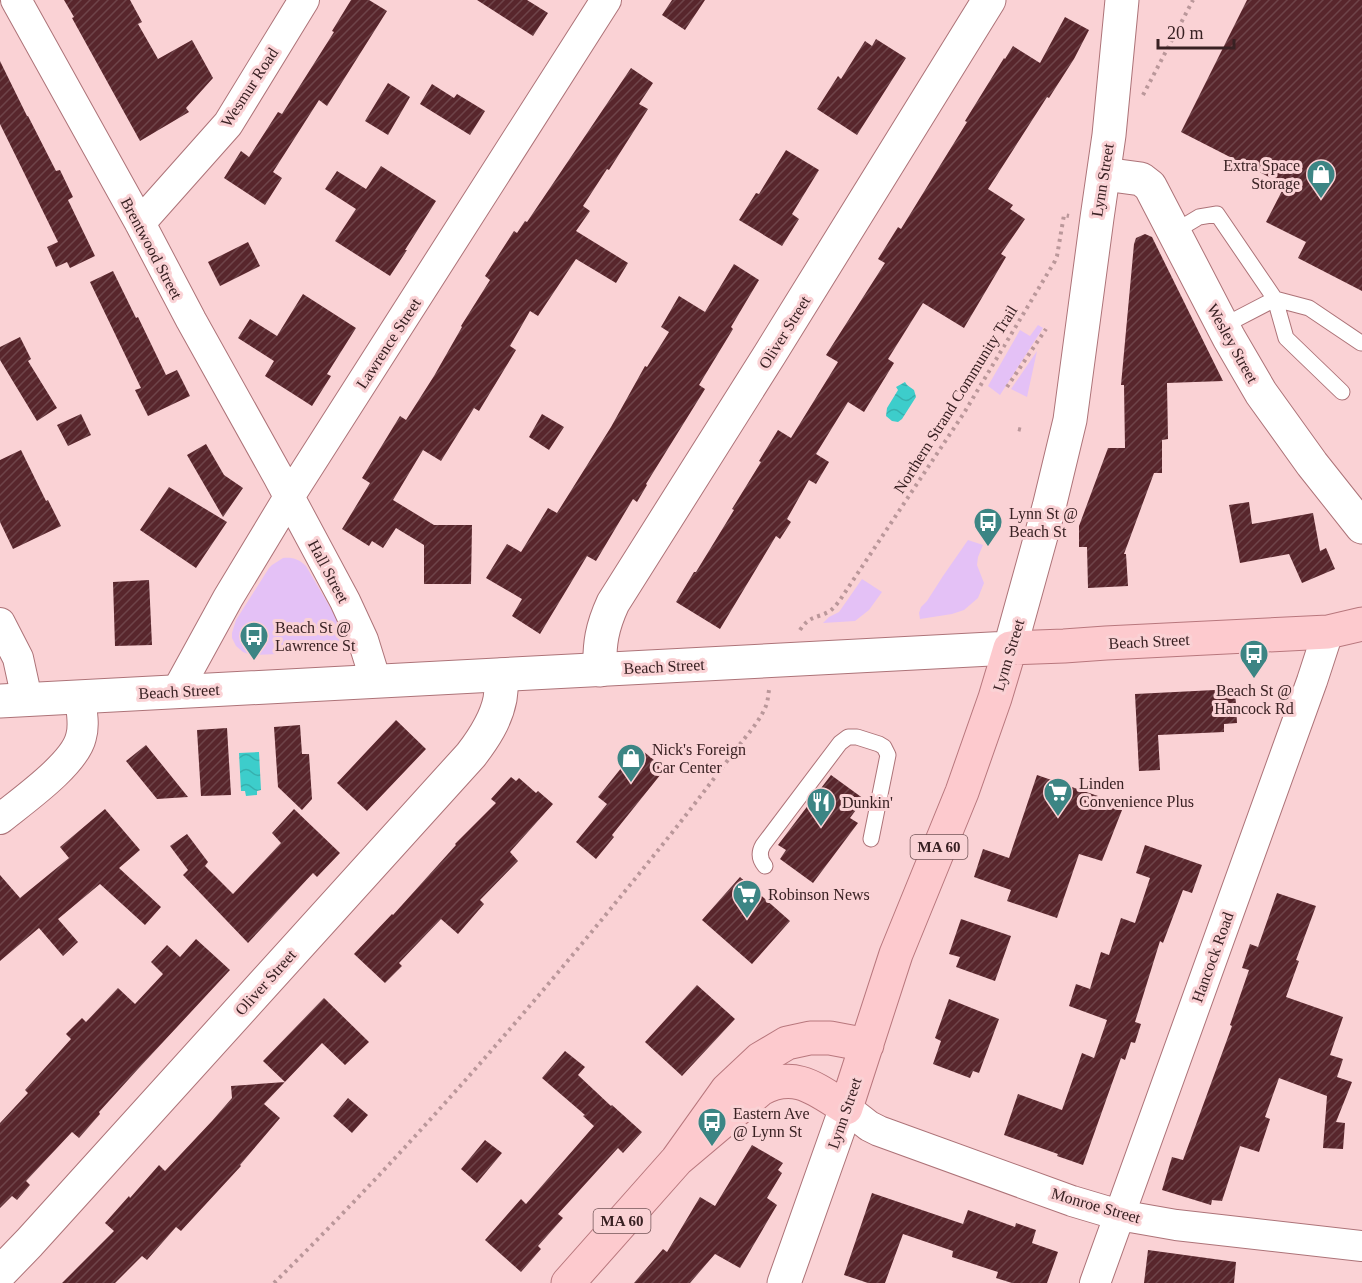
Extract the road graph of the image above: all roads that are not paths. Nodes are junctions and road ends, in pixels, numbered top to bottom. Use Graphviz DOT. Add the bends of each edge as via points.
graph roads {
  1 [pos="16,0"];
  2 [pos="304,0"];
  3 [pos="606,0"];
  4 [pos="988,0"];
  5 [pos="1122,0"];
  6 [pos="1104,174"];
  7 [pos="140,223"];
  8 [pos="1174,232"];
  9 [pos="1275,299"];
  10 [pos="1222,326"];
  11 [pos="1361,343"];
  12 [pos="1342,392"];
  13 [pos="289,497"];
  14 [pos="1362,527"];
  15 [pos="0,623"];
  16 [pos="1362,624"];
  17 [pos="1328,632"];
  18 [pos="1362,635"];
  19 [pos="1010,648"];
  20 [pos="600,670"];
  21 [pos="502,675"];
  22 [pos="376,682"];
  23 [pos="177,691"];
  24 [pos="80,696"];
  25 [pos="13,700"];
  26 [pos="0,819"];
  27 [pos="871,838"];
  28 [pos="765,866"];
  29 [pos="867,1044"];
  30 [pos="846,1108"];
  31 [pos="676,1160"];
  32 [pos="1119,1215"];
  33 [pos="1362,1246"];
  34 [pos="0,1274"];
  35 [pos="568,1283"];
  36 [pos="784,1283"];
  37 [pos="1095,1283"];
  1 -- 7 [label="street, Brentwood Street"];
  2 -- 7 [label="street, Wesmur Road" via="228,124"];
  3 -- 13 [label="street, Lawrence Street"];
  4 -- 20 [label="street, Oliver Street" via="613,603 601,635"];
  5 -- 6 [label="street, Lynn Street"];
  6 -- 8 [label="street, Wesley Street" via="1145,181"];
  6 -- 19 [label="street, Lynn Street" via="1070,420"];
  7 -- 13 [label="street, Brentwood Street"];
  8 -- 9 [label="lane" via="1199,217 1217,214"];
  8 -- 10 [label="street, Wesley Street"];
  9 -- 10 [label="lane"];
  9 -- 11 [label="lane" via="1309,308"];
  9 -- 12 [label="lane" via="1286,338"];
  10 -- 14 [label="street, Wesley Street" via="1260,393"];
  13 -- 22 [label="street, Hall Street" via="358,628"];
  13 -- 23 [label="street, Lawrence Street"];
  15 -- 25 [label="street" via="18,658"];
  16 -- 17 [label="main road, Beach Street"];
  17 -- 18 [label="main road, Beach Street"];
  17 -- 19 [label="main road, Beach Street"];
  17 -- 32 [label="street, Hancock Road"];
  19 -- 20 [label="street, Beach Street"];
  19 -- 29 [label="main road, Lynn Street / MA 60" via="962,792 896,954"];
  20 -- 21 [label="street, Beach Street"];
  21 -- 22 [label="street, Beach Street"];
  21 -- 34 [label="street, Oliver Street" via="493,721 471,755"];
  22 -- 23 [label="street, Beach Street"];
  23 -- 24 [label="street, Beach Street"];
  24 -- 25 [label="street, Beach Street"];
  24 -- 26 [label="street" via="83,726 76,751"];
  27 -- 28 [label="lane" via="888,755 879,744 850,737 840,743 763,844 760,856"];
  29 -- 30 [label="main road, Lynn Street / MA 60"];
  29 -- 31 [label="main road, MA 60" via="810,1038 795,1040 773,1051 727,1090"];
  30 -- 31 [label="main road, MA 60" via="803,1084 776,1082 761,1089"];
  30 -- 32 [label="street, Monroe Street" via="879,1131"];
  30 -- 36 [label="street, Lynn Street"];
  31 -- 35 [label="main road, MA 60"];
  32 -- 33 [label="street, Monroe Street"];
  32 -- 37 [label="street, Hancock Road"];
}
